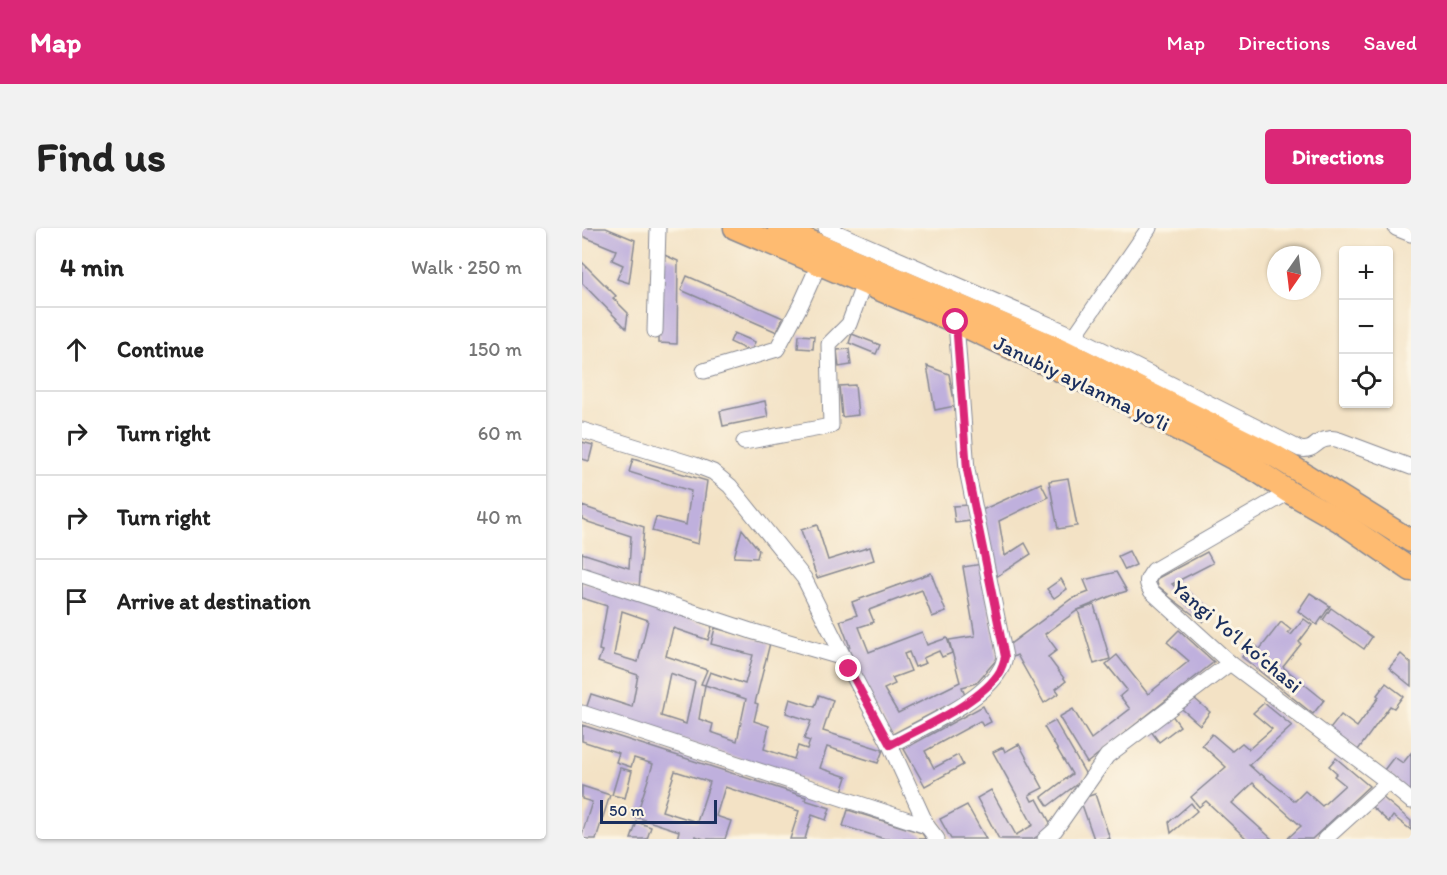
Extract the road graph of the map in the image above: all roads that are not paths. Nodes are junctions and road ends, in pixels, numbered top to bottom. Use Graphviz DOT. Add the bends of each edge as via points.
graph roads {
  1 [pos="658,228"];
  2 [pos="735,228"];
  3 [pos="779,228"];
  4 [pos="826,228"];
  5 [pos="1149,228"];
  6 [pos="1396,228"];
  7 [pos="1411,234"];
  8 [pos="819,264"];
  9 [pos="864,283"];
  10 [pos="956,322"];
  11 [pos="655,331"];
  12 [pos="1070,343"];
  13 [pos="704,371"];
  14 [pos="582,430"];
  15 [pos="744,442"];
  16 [pos="1411,467"];
  17 [pos="1289,492"];
  18 [pos="1411,541"];
  19 [pos="1411,570"];
  20 [pos="582,575"];
  21 [pos="844,658"];
  22 [pos="1230,663"];
  23 [pos="582,712"];
  24 [pos="890,745"];
  25 [pos="1388,782"];
  26 [pos="1411,801"];
  27 [pos="927,826"];
  28 [pos="937,839"];
  29 [pos="1045,839"];
  30 [pos="1325,839"];
  1 -- 11 [label="street"];
  2 -- 8 [label="highway, Janubiy aylanma yoʻli"];
  3 -- 12 [label="highway, Janubiy aylanma yoʻli"];
  4 -- 12 [label="street"];
  5 -- 12 [label="street"];
  6 -- 7 [label="street"];
  8 -- 9 [label="highway, Janubiy aylanma yoʻli"];
  8 -- 13 [label="street" via="777,349"];
  9 -- 10 [label="highway, Janubiy aylanma yoʻli"];
  9 -- 15 [label="street" via="849,324 829,344 831,426"];
  10 -- 17 [label="highway, Janubiy aylanma yoʻli" via="1115,396 1259,472"];
  10 -- 24 [label="street" via="967,470 1005,657 989,685 969,702"];
  12 -- 16 [label="street" via="1300,449 1311,449 1328,438"];
  12 -- 18 [label="highway, Janubiy aylanma yoʻli" via="1275,456"];
  14 -- 21 [label="street" via="695,465 713,472 730,486 804,578"];
  17 -- 19 [label="highway, Janubiy aylanma yoʻli" via="1340,521"];
  17 -- 22 [label="street, Yangi Yoʻl koʻchasi" via="1154,570 1148,578 1151,591"];
  20 -- 21 [label="street"];
  21 -- 24 [label="street"];
  22 -- 25 [label="street, Yangi Yoʻl koʻchasi"];
  22 -- 29 [label="street" via="1107,756"];
  23 -- 27 [label="street"];
  24 -- 27 [label="street"];
  25 -- 26 [label="street, Yangi Yoʻl koʻchasi"];
  25 -- 30 [label="street"];
  27 -- 28 [label="street"];
}
